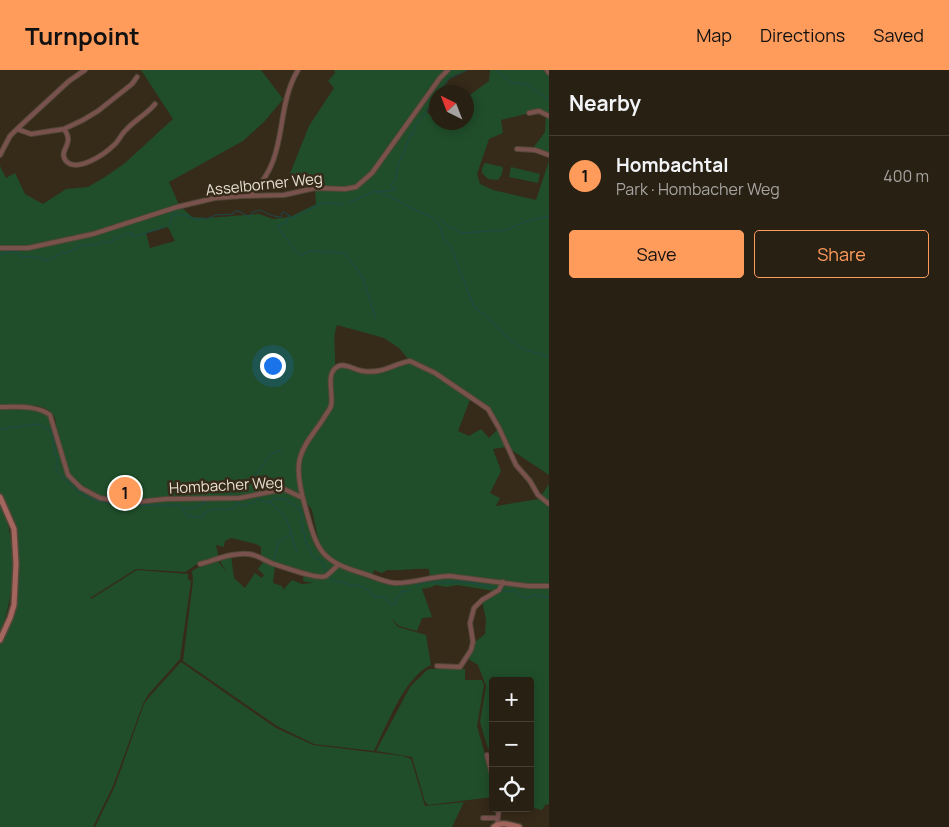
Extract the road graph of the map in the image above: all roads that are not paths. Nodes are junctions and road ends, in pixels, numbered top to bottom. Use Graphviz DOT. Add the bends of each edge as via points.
graph roads {
  1 [pos="85,70"];
  2 [pos="298,70"];
  3 [pos="448,70"];
  4 [pos="546,70"];
  5 [pos="549,73"];
  6 [pos="137,77"];
  7 [pos="155,104"];
  8 [pos="529,113"];
  9 [pos="549,116"];
  10 [pos="17,129"];
  11 [pos="64,129"];
  12 [pos="517,149"];
  13 [pos="0,155"];
  14 [pos="549,155"];
  15 [pos="249,196"];
  16 [pos="0,248"];
  17 [pos="0,407"];
  18 [pos="0,497"];
  19 [pos="303,498"];
  20 [pos="549,504"];
  21 [pos="200,564"];
  22 [pos="338,565"];
  23 [pos="502,582"];
  24 [pos="549,586"];
  25 [pos="0,640"];
  26 [pos="437,666"];
  27 [pos="487,755"];
  28 [pos="490,767"];
  29 [pos="499,812"];
  30 [pos="483,818"];
  31 [pos="498,818"];
  32 [pos="496,826"];
  33 [pos="518,827"];
  1 -- 10 [label="street" via="68,81"];
  2 -- 15 [label="street" via="288,93 271,168"];
  3 -- 15 [label="street, Asselborner Weg" via="372,173 356,187 315,188 284,196"];
  4 -- 5 [label="street"];
  6 -- 11 [label="street" via="98,111"];
  7 -- 11 [label="street" via="114,145 78,166 65,159 69,135"];
  8 -- 9 [label="street" via="539,111"];
  10 -- 11 [label="street" via="31,134"];
  10 -- 13 [label="street"];
  12 -- 14 [label="street"];
  15 -- 16 [label="street, Asselborner Weg" via="215,198 177,207 93,234 48,244"];
  17 -- 19 [label="street, Hombacher Weg" via="27,408 50,416 68,475 81,488 100,498 137,502 240,498 284,489"];
  18 -- 25 [label="main road" via="14,529 16,564 14,605"];
  19 -- 20 [label="street" via="300,458 306,442 331,406 335,368 344,365 360,371 377,372 410,361 435,373 488,409 516,465 538,495"];
  19 -- 22 [label="street, Hombacher Weg" via="317,545"];
  21 -- 22 [label="street" via="251,554 320,577"];
  22 -- 23 [label="street, Hombacher Weg" via="393,583 438,576"];
  23 -- 24 [label="street, Hombacher Weg"];
  23 -- 26 [label="street" via="499,590 474,608 470,623 473,642 460,667"];
  27 -- 28 [label="street"];
  29 -- 31 [label="street"];
  30 -- 31 [label="street"];
  31 -- 32 [label="street"];
  32 -- 33 [label="main road"];
}
